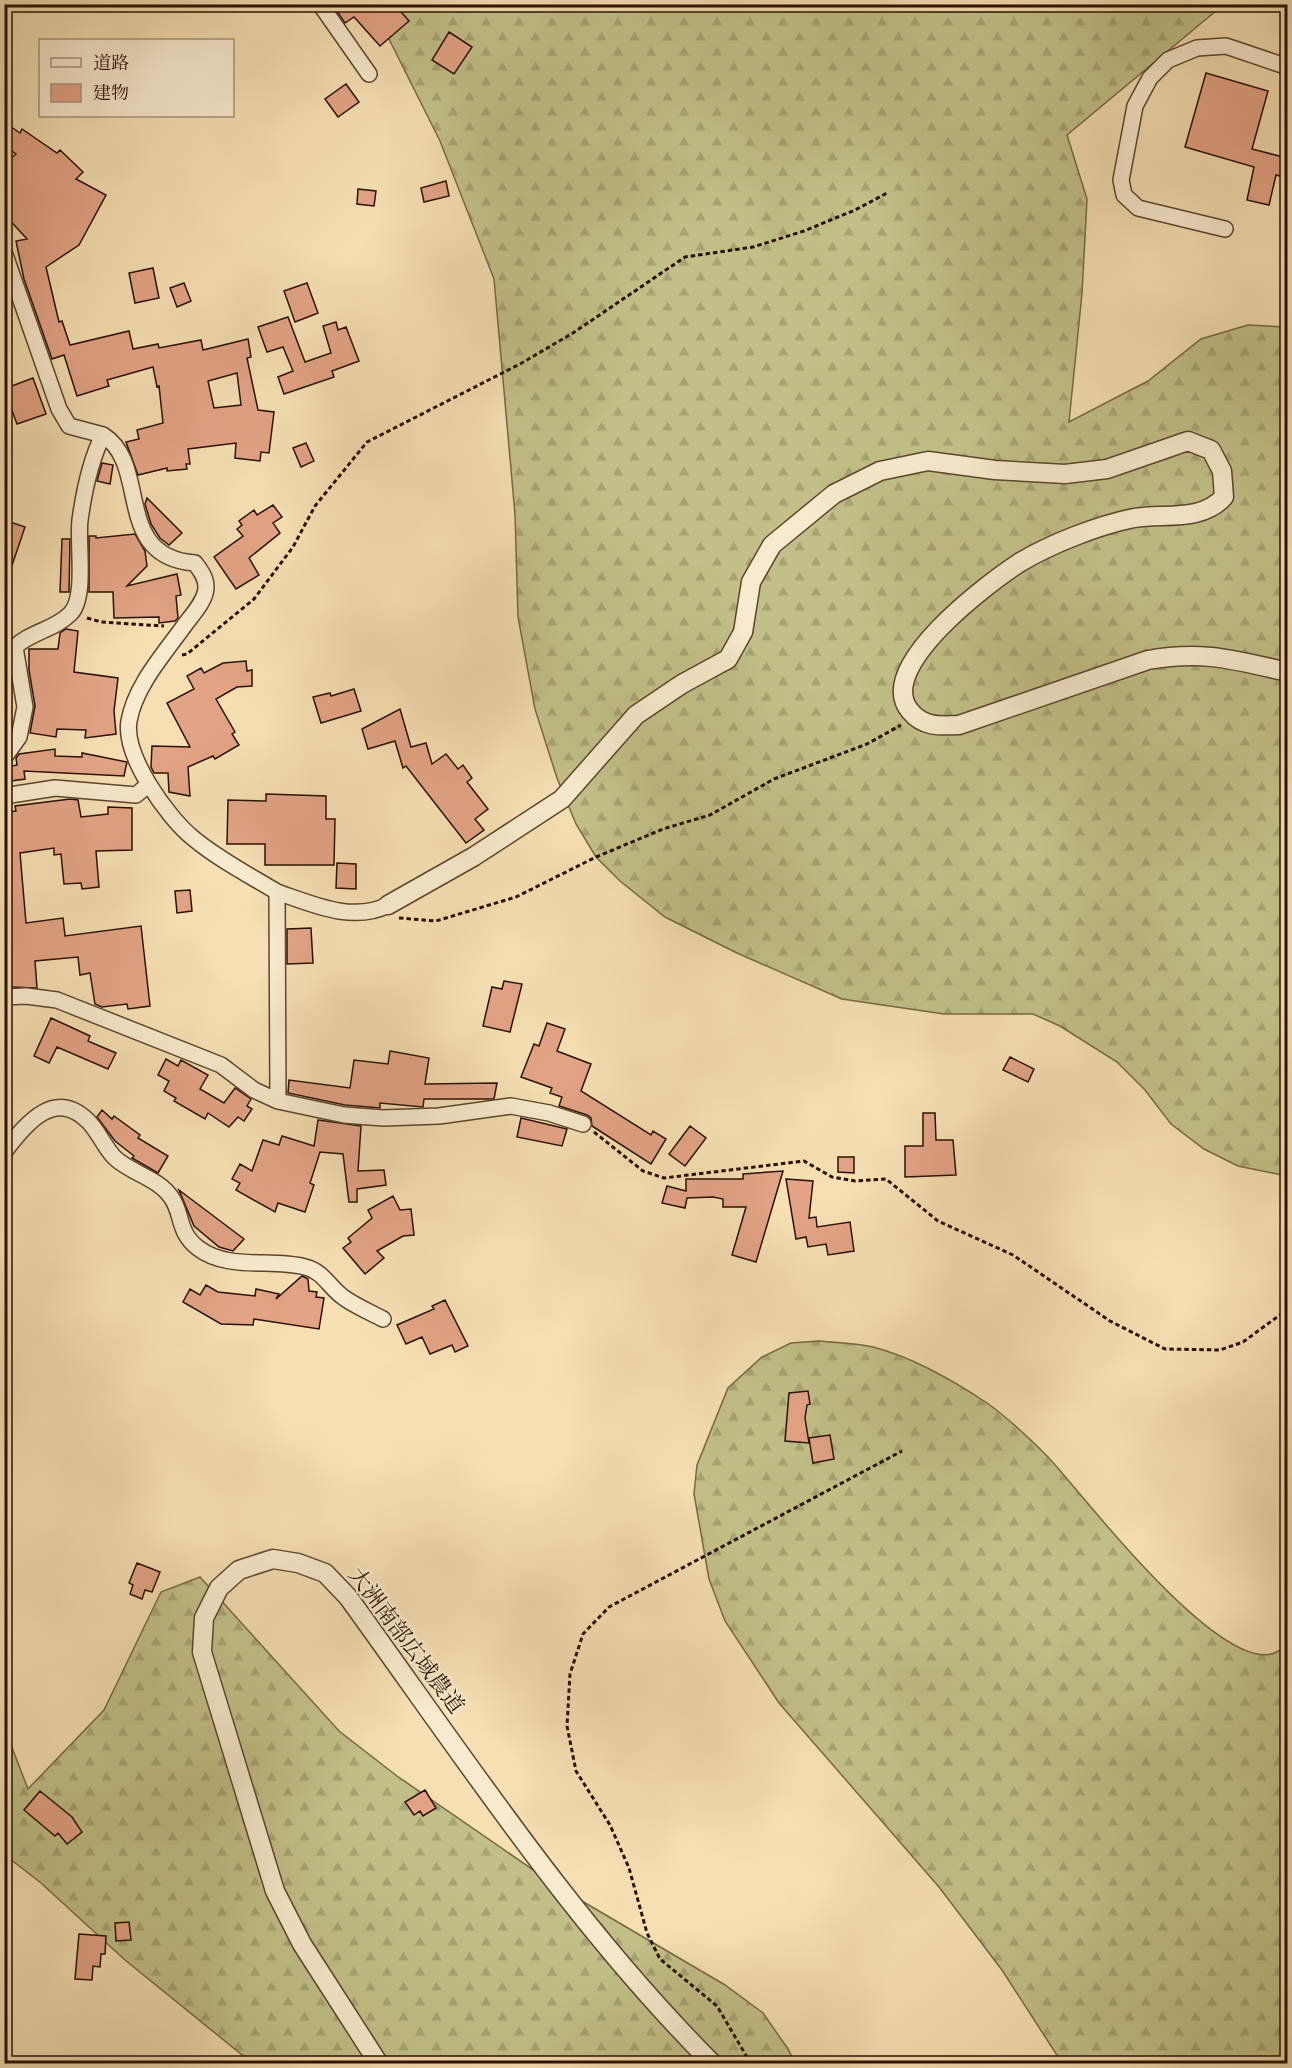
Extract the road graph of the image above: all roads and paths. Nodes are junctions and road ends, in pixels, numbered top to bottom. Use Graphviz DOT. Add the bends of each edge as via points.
graph roads {
  1 [pos="320,4"];
  2 [pos="1287,67"];
  3 [pos="369,74"];
  4 [pos="889,192"];
  5 [pos="1225,229"];
  6 [pos="4,252"];
  7 [pos="103,435"];
  8 [pos="71,614"];
  9 [pos="180,632"];
  10 [pos="166,652"];
  11 [pos="1287,672"];
  12 [pos="915,717"];
  13 [pos="4,758"];
  14 [pos="149,784"];
  15 [pos="4,796"];
  16 [pos="277,892"];
  17 [pos="388,905"];
  18 [pos="4,997"];
  19 [pos="279,1101"];
  20 [pos="583,1125"];
  21 [pos="4,1152"];
  22 [pos="1287,1309"];
  23 [pos="383,1319"];
  24 [pos="902,1451"];
  25 [pos="379,2064"];
  26 [pos="713,2064"];
  27 [pos="751,2064"];
  1 -- 3 [label="street"];
  2 -- 5 [label="street" via="1226,46 1197,48 1168,60 1150,78 1135,106 1121,180 1124,195 1138,208"];
  4 -- 10 [label="path" via="804,231 753,247 685,257 564,338 367,442 315,506 293,547 254,599 187,654 175,656"];
  6 -- 7 [label="street" via="59,409 69,426"];
  7 -- 8 [label="street" via="93,456 80,520 79,597"];
  7 -- 9 [label="street" via="119,454 140,526 151,542 177,562 195,563 202,573 206,588"];
  8 -- 9 [label="path" via="101,622 157,625"];
  8 -- 13 [label="street" via="15,647 25,707 19,737"];
  9 -- 10 [label="street"];
  10 -- 14 [label="street" via="133,704 129,723 137,761"];
  11 -- 12 [label="street" via="1213,656 1180,654 1148,660 959,725 933,727"];
  12 -- 17 [label="path" via="867,744 774,780 710,815 663,829 596,857 516,897 436,921 400,920"];
  12 -- 17 [label="street" via="902,702 902,680 922,647 968,600 1021,562 1072,537 1134,518 1214,508 1224,497 1222,471 1211,450 1188,441 1107,470 1065,474 928,461 880,471 834,494 772,545 751,582 743,632 728,659 636,715 562,799"];
  14 -- 15 [label="street" via="136,795 55,788"];
  14 -- 16 [label="street" via="191,837"];
  16 -- 17 [label="street" via="348,912 376,911"];
  16 -- 19 [label="street"];
  18 -- 19 [label="street" via="57,1000 221,1065 254,1090"];
  19 -- 20 [label="street" via="383,1118 439,1116 511,1106"];
  20 -- 22 [label="path" via="643,1171 664,1178 804,1161 832,1177 855,1181 886,1179 938,1221 1013,1255 1110,1321 1165,1349 1220,1350 1243,1342"];
  21 -- 23 [label="street" via="27,1123 43,1111 58,1108 73,1112 88,1120 115,1158 173,1198 185,1235 199,1249 237,1261 304,1266 322,1274 345,1298"];
  24 -- 27 [label="path" via="609,1607 583,1634 570,1674 567,1726 576,1771 610,1825 629,1868 647,1933 660,1959 717,2006"];
  25 -- 26 [label="street, 大洲南部広域農道" via="302,1944 275,1891 202,1652 204,1618 219,1588 240,1570 273,1559 325,1573 348,1597 591,1929"];
}
